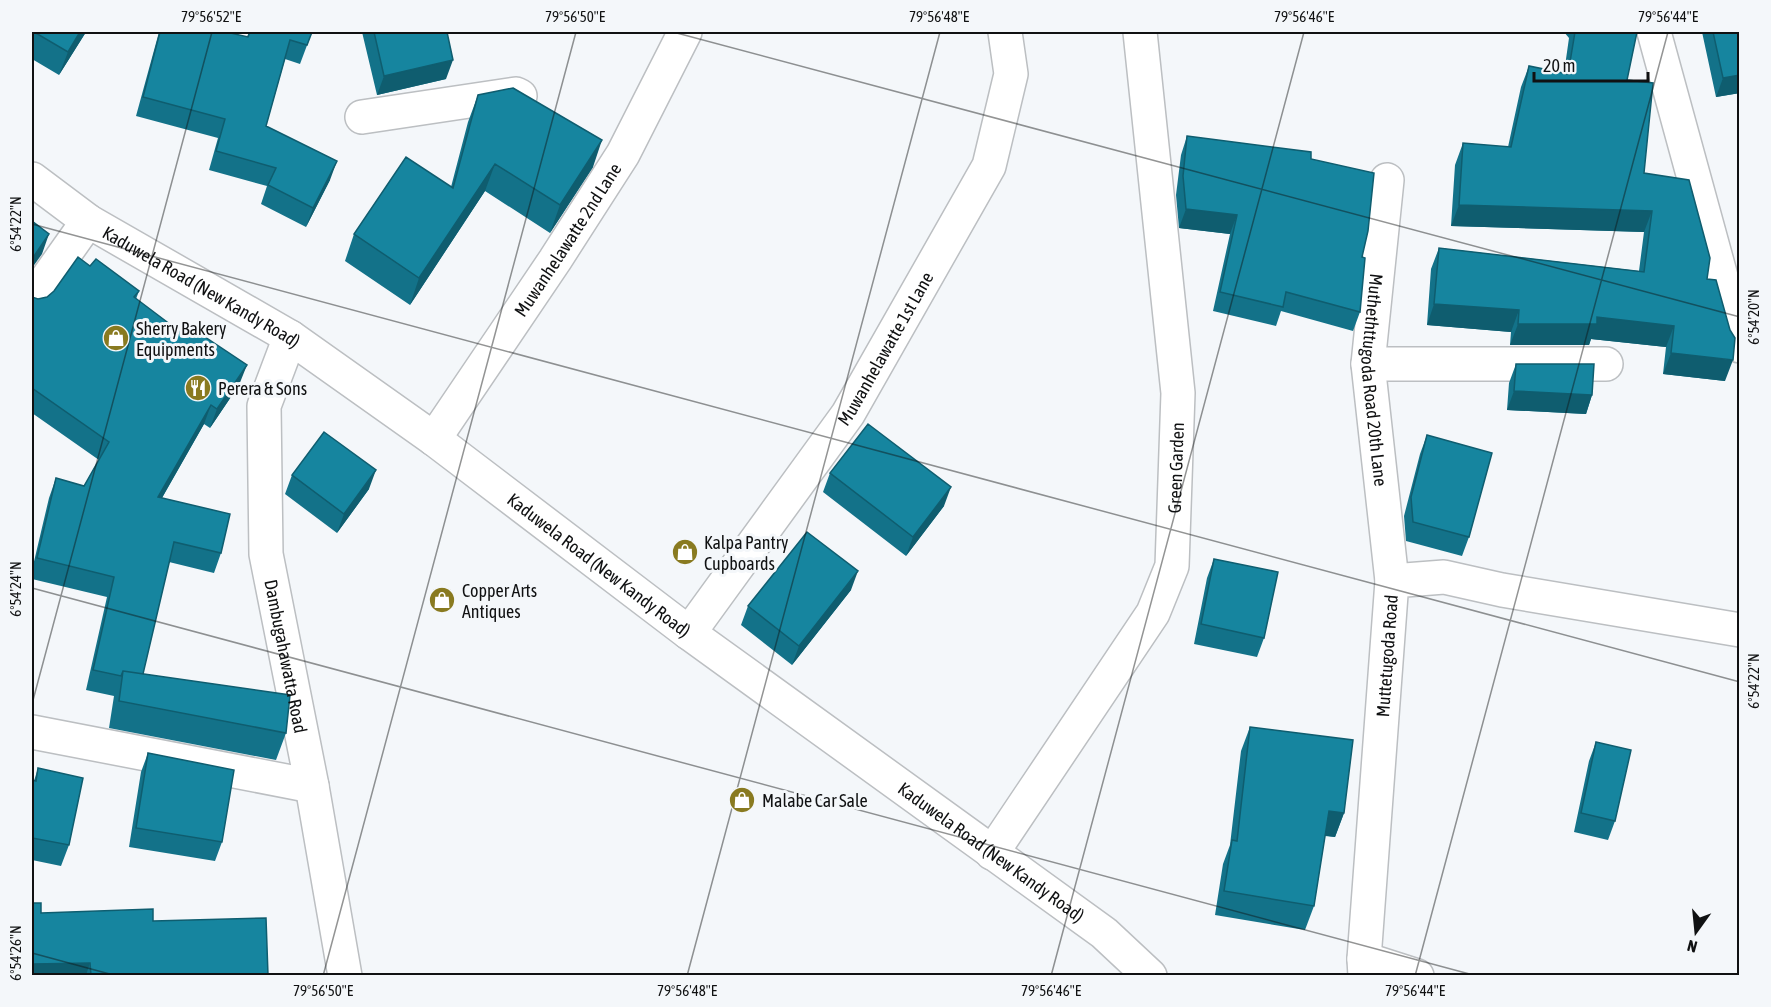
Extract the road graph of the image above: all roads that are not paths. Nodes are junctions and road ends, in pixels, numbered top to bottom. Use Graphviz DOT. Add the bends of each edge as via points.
graph roads {
  1 [pos="685,32"];
  2 [pos="1005,32"];
  3 [pos="1140,32"];
  4 [pos="1654,32"];
  5 [pos="545,110"];
  6 [pos="362,117"];
  7 [pos="594,137"];
  8 [pos="623,153"];
  9 [pos="32,179"];
  10 [pos="1388,180"];
  11 [pos="88,221"];
  12 [pos="32,300"];
  13 [pos="290,337"];
  14 [pos="1740,346"];
  15 [pos="1368,363"];
  16 [pos="1606,364"];
  17 [pos="434,439"];
  18 [pos="1392,581"];
  19 [pos="1740,630"];
  20 [pos="689,633"];
  21 [pos="32,732"];
  22 [pos="312,786"];
  23 [pos="992,853"];
  24 [pos="1365,967"];
  25 [pos="345,975"];
  26 [pos="1150,975"];
  27 [pos="1417,975"];
  1 -- 8 [label="street, Muwanhelawatte 2nd Lane"];
  2 -- 20 [label="street, Muwanhelawatte 1st Lane" via="1011,74 990,166 848,414"];
  3 -- 23 [label="street, Green Garden" via="1178,393 1173,566 1153,613"];
  4 -- 14 [label="street"];
  5 -- 6 [label="street" via="516,94"];
  7 -- 8 [label="street"];
  8 -- 17 [label="street, Muwanhelawatte 2nd Lane"];
  9 -- 11 [label="street, Kaduwela Road (New Kandy Road)"];
  10 -- 15 [label="street, Muthethttugoda Road 20th Lane"];
  11 -- 12 [label="street"];
  11 -- 13 [label="street, Kaduwela Road (New Kandy Road)"];
  13 -- 17 [label="street, Kaduwela Road (New Kandy Road)"];
  13 -- 22 [label="street, Dambugahawatta Road" via="264,406 266,554"];
  15 -- 16 [label="street"];
  15 -- 18 [label="street, Muthethttugoda Road 20th Lane"];
  17 -- 20 [label="street, Kaduwela Road (New Kandy Road)"];
  18 -- 19 [label="street, Muttetugoda Road" via="1443,577"];
  18 -- 24 [label="street, Muttetugoda Road"];
  20 -- 23 [label="street, Kaduwela Road (New Kandy Road)"];
  21 -- 22 [label="street"];
  22 -- 25 [label="street, Dambugahawatta Road"];
  23 -- 26 [label="street, Kaduwela Road (New Kandy Road)" via="1104,933"];
  24 -- 27 [label="street"];
}
